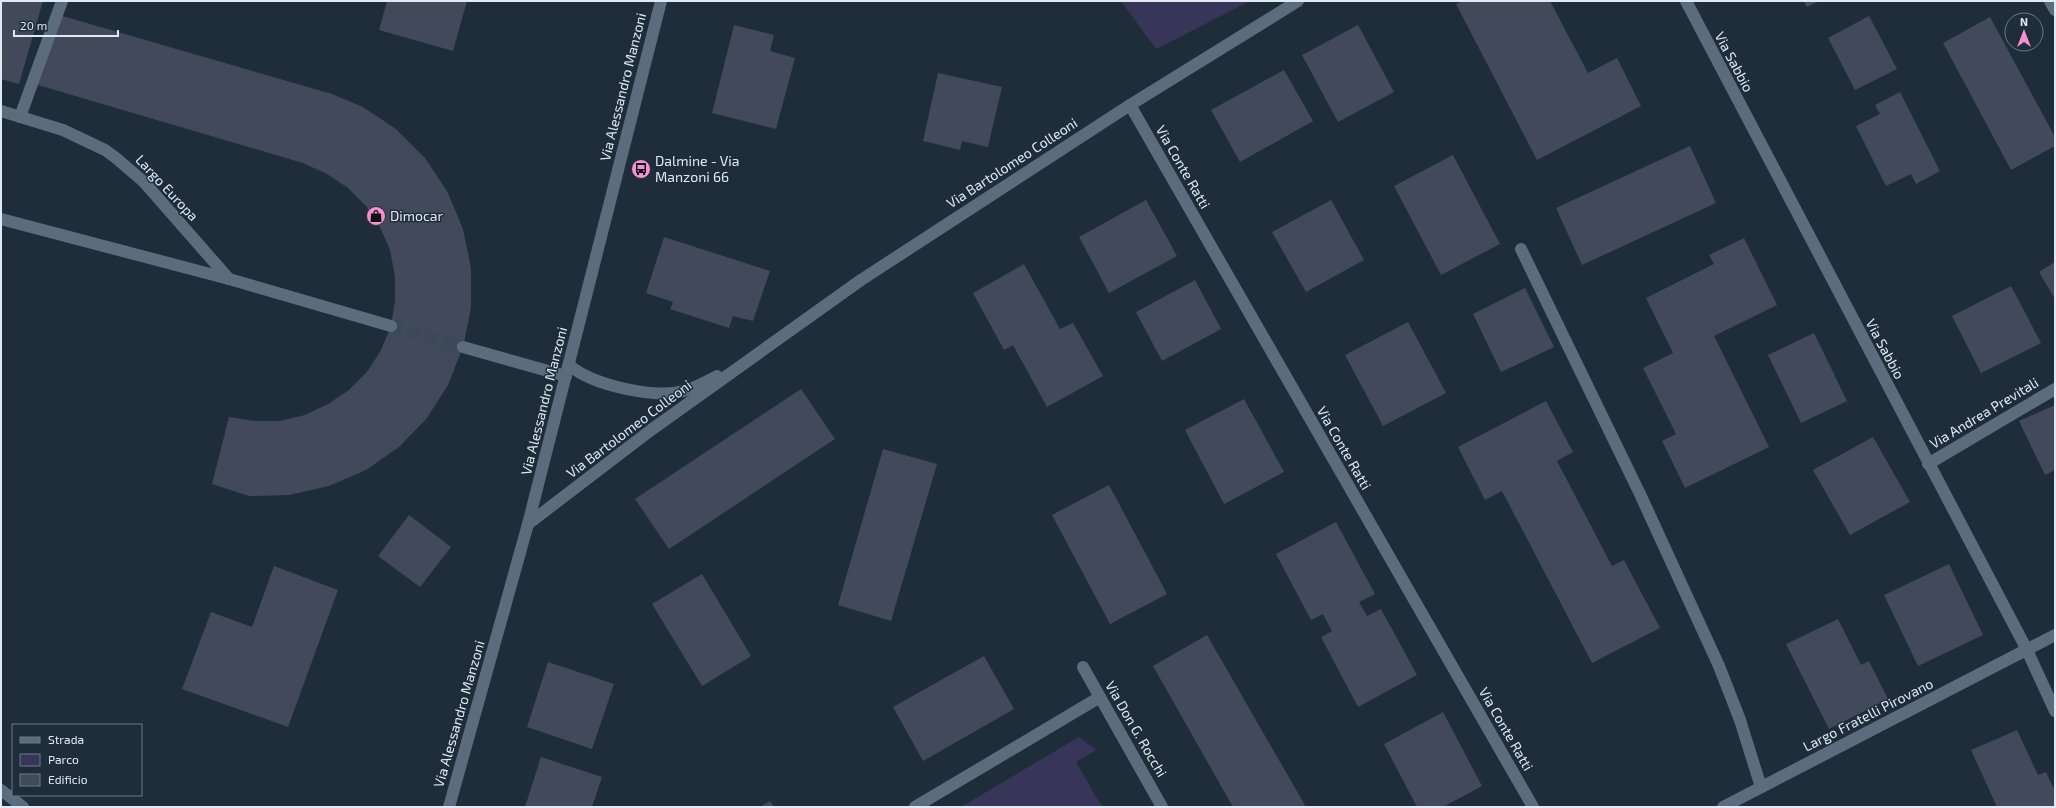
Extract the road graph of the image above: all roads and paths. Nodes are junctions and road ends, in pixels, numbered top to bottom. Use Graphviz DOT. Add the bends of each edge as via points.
graph roads {
  1 [pos="62,1"];
  2 [pos="660,1"];
  3 [pos="1298,1"];
  4 [pos="1686,1"];
  5 [pos="2050,1"];
  6 [pos="2055,10"];
  7 [pos="1130,104"];
  8 [pos="1,111"];
  9 [pos="20,117"];
  10 [pos="1,219"];
  11 [pos="1521,249"];
  12 [pos="229,279"];
  13 [pos="391,326"];
  14 [pos="463,347"];
  15 [pos="749,360"];
  16 [pos="568,371"];
  17 [pos="2055,389"];
  18 [pos="1928,464"];
  19 [pos="528,524"];
  20 [pos="2055,635"];
  21 [pos="2026,648"];
  22 [pos="1083,667"];
  23 [pos="1100,697"];
  24 [pos="2055,711"];
  25 [pos="1761,787"];
  26 [pos="1,790"];
  27 [pos="23,807"];
  28 [pos="449,807"];
  29 [pos="915,807"];
  30 [pos="1162,807"];
  31 [pos="1533,807"];
  32 [pos="1723,807"];
  1 -- 9 [label="street"];
  2 -- 16 [label="street, Via Alessandro Manzoni"];
  3 -- 7 [label="street, Via Bartolomeo Colleoni"];
  4 -- 18 [label="street, Via Sabbio"];
  5 -- 6 [label="street"];
  7 -- 15 [label="street, Via Bartolomeo Colleoni" via="861,280"];
  7 -- 31 [label="street, Via Conte Ratti"];
  8 -- 9 [label="street, Largo Europa"];
  9 -- 12 [label="street, Largo Europa" via="76,136 105,150 126,165"];
  10 -- 12 [label="street"];
  11 -- 25 [label="street" via="1640,494 1715,659 1731,695"];
  12 -- 13 [label="street"];
  14 -- 16 [label="street"];
  15 -- 16 [label="street, Via Bartolomeo Colleoni" via="685,391 662,394 637,391"];
  15 -- 19 [label="street, Via Bartolomeo Colleoni" via="651,430"];
  16 -- 19 [label="street, Via Alessandro Manzoni"];
  17 -- 18 [label="street, Via Andrea Previtali"];
  18 -- 21 [label="street, Via Sabbio"];
  19 -- 28 [label="street, Via Alessandro Manzoni"];
  20 -- 21 [label="street, Largo Fratelli Pirovano"];
  21 -- 24 [label="street, Via Sabbio"];
  21 -- 25 [label="street, Largo Fratelli Pirovano"];
  22 -- 23 [label="street, Via Don G. Rocchi"];
  23 -- 29 [label="street"];
  23 -- 30 [label="street, Via Don G. Rocchi"];
  25 -- 32 [label="street, Largo Fratelli Pirovano"];
  26 -- 27 [label="street"];
}
